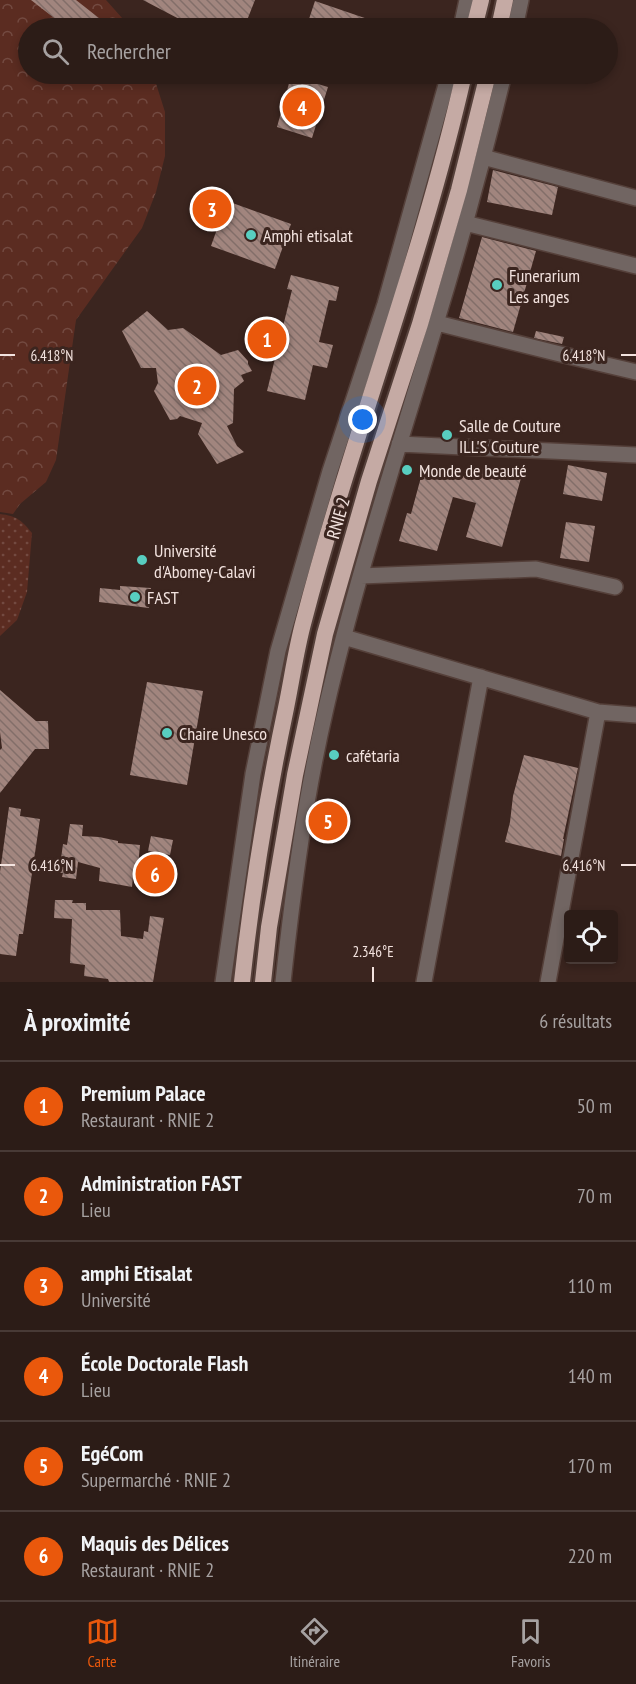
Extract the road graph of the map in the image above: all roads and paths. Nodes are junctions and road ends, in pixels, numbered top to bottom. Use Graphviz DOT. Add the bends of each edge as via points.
graph roads {
  1 [pos="467,0"];
  2 [pos="481,0"];
  3 [pos="505,0"];
  4 [pos="521,0"];
  5 [pos="463,18"];
  6 [pos="476,18"];
  7 [pos="501,18"];
  8 [pos="516,18"];
  9 [pos="446,84"];
  10 [pos="461,84"];
  11 [pos="486,84"];
  12 [pos="501,84"];
  13 [pos="483,157"];
  14 [pos="636,198"];
  15 [pos="465,223"];
  16 [pos="636,266"];
  17 [pos="437,323"];
  18 [pos="636,372"];
  19 [pos="399,444"];
  20 [pos="636,455"];
  21 [pos="361,576"];
  22 [pos="615,587"];
  23 [pos="344,637"];
  24 [pos="481,677"];
  25 [pos="598,712"];
  26 [pos="636,715"];
  27 [pos="223,982"];
  28 [pos="242,982"];
  29 [pos="263,982"];
  30 [pos="283,982"];
  31 [pos="424,982"];
  32 [pos="548,982"];
  1 -- 5 [label="street"];
  2 -- 6 [label="highway"];
  3 -- 7 [label="highway"];
  4 -- 8 [label="street"];
  9 -- 27 [label="street" via="385,304 330,471 278,651 253,774"];
  10 -- 28 [label="highway, RNIE 2 / RNIE 2" via="437,181 303,622 272,775"];
  11 -- 29 [label="highway, RNIE 2 / RNIE 2" via="459,190 325,634 295,775"];
  12 -- 13 [label="street"];
  13 -- 14 [label="street"];
  13 -- 15 [label="street"];
  15 -- 16 [label="street"];
  15 -- 17 [label="street"];
  17 -- 18 [label="street"];
  17 -- 19 [label="street"];
  19 -- 20 [label="street"];
  19 -- 21 [label="street"];
  21 -- 22 [label="street" via="536,569"];
  21 -- 23 [label="street"];
  23 -- 24 [label="street"];
  23 -- 30 [label="street" via="311,779"];
  24 -- 25 [label="street"];
  24 -- 31 [label="street"];
  25 -- 26 [label="street"];
  25 -- 32 [label="street"];
}
